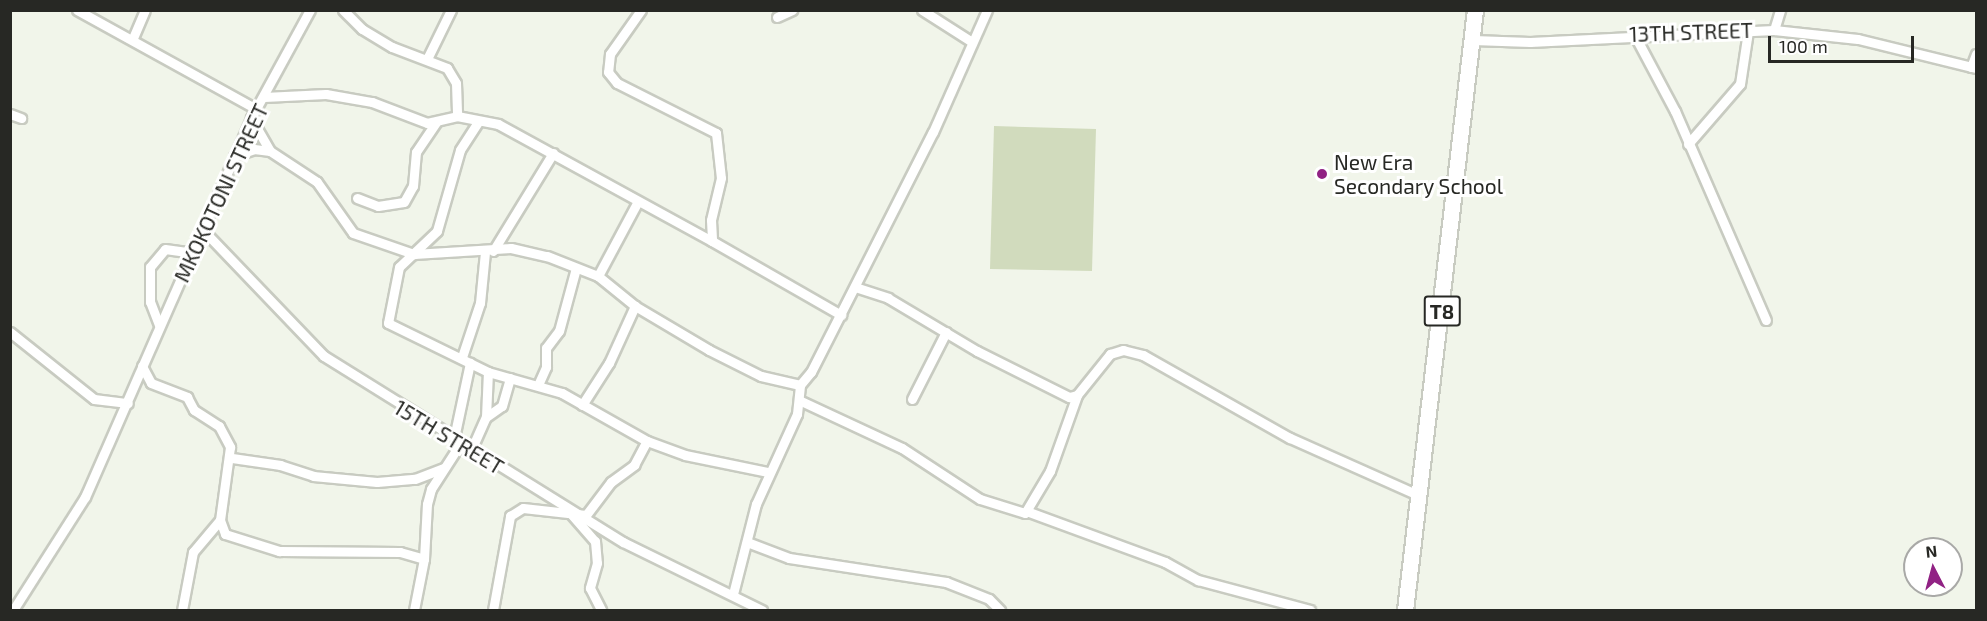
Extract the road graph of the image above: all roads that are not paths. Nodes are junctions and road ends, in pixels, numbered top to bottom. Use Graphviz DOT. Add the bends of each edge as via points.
graph roads {
  1 [pos="77,10"];
  2 [pos="145,10"];
  3 [pos="310,10"];
  4 [pos="343,10"];
  5 [pos="451,10"];
  6 [pos="641,10"];
  7 [pos="792,10"];
  8 [pos="922,10"];
  9 [pos="987,10"];
  10 [pos="1475,10"];
  11 [pos="1780,10"];
  12 [pos="777,17"];
  13 [pos="1774,30"];
  14 [pos="1748,31"];
  15 [pos="1634,34"];
  16 [pos="133,38"];
  17 [pos="1473,40"];
  18 [pos="972,42"];
  19 [pos="1977,54"];
  20 [pos="427,59"];
  21 [pos="1974,68"];
  22 [pos="264,97"];
  23 [pos="256,109"];
  24 [pos="10,114"];
  25 [pos="457,116"];
  26 [pos="21,118"];
  27 [pos="251,118"];
  28 [pos="436,122"];
  29 [pos="478,122"];
  30 [pos="1688,144"];
  31 [pos="270,151"];
  32 [pos="553,153"];
  33 [pos="234,156"];
  34 [pos="357,198"];
  35 [pos="637,203"];
  36 [pos="204,231"];
  37 [pos="711,241"];
  38 [pos="489,251"];
  39 [pos="194,252"];
  40 [pos="414,254"];
  41 [pos="576,268"];
  42 [pos="598,276"];
  43 [pos="855,288"];
  44 [pos="635,306"];
  45 [pos="841,315"];
  46 [pos="1767,320"];
  47 [pos="159,325"];
  48 [pos="10,332"];
  49 [pos="946,332"];
  50 [pos="466,360"];
  51 [pos="142,366"];
  52 [pos="488,372"];
  53 [pos="510,378"];
  54 [pos="538,385"];
  55 [pos="800,385"];
  56 [pos="1077,395"];
  57 [pos="912,399"];
  58 [pos="801,400"];
  59 [pos="128,403"];
  60 [pos="582,405"];
  61 [pos="486,417"];
  62 [pos="457,441"];
  63 [pos="646,441"];
  64 [pos="472,448"];
  65 [pos="232,458"];
  66 [pos="443,468"];
  67 [pos="768,472"];
  68 [pos="1420,496"];
  69 [pos="1029,512"];
  70 [pos="572,515"];
  71 [pos="586,515"];
  72 [pos="220,520"];
  73 [pos="747,542"];
  74 [pos="424,559"];
  75 [pos="733,594"];
  76 [pos="751,607"];
  77 [pos="13,610"];
  78 [pos="182,610"];
  79 [pos="414,610"];
  80 [pos="493,610"];
  81 [pos="601,610"];
  82 [pos="762,610"];
  83 [pos="1000,610"];
  84 [pos="1310,610"];
  85 [pos="1405,610"];
  1 -- 16 [label="street"];
  2 -- 16 [label="street"];
  3 -- 22 [label="street, MKOKOTONI STREET"];
  4 -- 20 [label="street" via="352,22 392,47"];
  5 -- 20 [label="street"];
  6 -- 37 [label="street" via="610,54 608,72 617,83 716,133 721,178"];
  7 -- 12 [label="street"];
  8 -- 18 [label="street"];
  9 -- 18 [label="street"];
  10 -- 17 [label="highway, T8"];
  11 -- 13 [label="street"];
  13 -- 14 [label="street, 13TH STREET"];
  13 -- 21 [label="street, 13TH STREET" via="1858,39"];
  14 -- 15 [label="street, 13TH STREET"];
  14 -- 30 [label="street" via="1740,84"];
  15 -- 17 [label="street, 13TH STREET" via="1530,42"];
  15 -- 30 [label="street"];
  16 -- 23 [label="street"];
  17 -- 68 [label="highway, T8"];
  18 -- 43 [label="street" via="933,132"];
  19 -- 21 [label="street"];
  20 -- 25 [label="street" via="454,77"];
  22 -- 23 [label="street, MKOKOTONI STREET"];
  22 -- 28 [label="street" via="326,94 372,102 420,121"];
  23 -- 27 [label="street, MKOKOTONI STREET"];
  24 -- 26 [label="street"];
  25 -- 28 [label="street"];
  25 -- 29 [label="street"];
  27 -- 31 [label="street"];
  27 -- 33 [label="street, MKOKOTONI STREET"];
  28 -- 34 [label="street" via="416,152 413,186 404,202 378,206"];
  29 -- 32 [label="street" via="511,130"];
  29 -- 40 [label="street" via="460,150 437,231"];
  30 -- 46 [label="street"];
  31 -- 33 [label="street" via="254,149"];
  31 -- 40 [label="street" via="317,182 353,232"];
  32 -- 35 [label="street"];
  32 -- 38 [label="street"];
  33 -- 36 [label="street, MKOKOTONI STREET"];
  35 -- 37 [label="street"];
  35 -- 42 [label="street"];
  36 -- 39 [label="street, MKOKOTONI STREET"];
  36 -- 62 [label="street, 15TH STREET" via="324,356"];
  37 -- 45 [label="street"];
  38 -- 40 [label="street"];
  38 -- 41 [label="street" via="530,250"];
  38 -- 50 [label="street"];
  39 -- 47 [label="street, MKOKOTONI STREET"];
  39 -- 47 [label="street" via="165,249 150,267 150,302"];
  40 -- 50 [label="street" via="399,267 388,323"];
  41 -- 42 [label="street"];
  41 -- 54 [label="street" via="559,331 546,348 546,367"];
  42 -- 44 [label="street"];
  43 -- 45 [label="street"];
  43 -- 49 [label="street" via="888,298"];
  44 -- 55 [label="street" via="761,376"];
  44 -- 60 [label="street" via="609,363"];
  45 -- 55 [label="street"];
  47 -- 51 [label="street, MKOKOTONI STREET"];
  48 -- 59 [label="street" via="94,399"];
  49 -- 56 [label="street" via="1059,394"];
  49 -- 57 [label="street"];
  50 -- 52 [label="street"];
  50 -- 62 [label="street"];
  51 -- 59 [label="street, MKOKOTONI STREET"];
  51 -- 65 [label="street" via="149,381 187,397 194,410 219,426 227,435"];
  52 -- 53 [label="street"];
  52 -- 61 [label="street"];
  53 -- 54 [label="street"];
  53 -- 61 [label="street" via="502,406"];
  54 -- 60 [label="street"];
  55 -- 58 [label="street"];
  56 -- 68 [label="street" via="1110,354 1135,352 1308,447"];
  56 -- 69 [label="street" via="1054,462"];
  58 -- 67 [label="street"];
  58 -- 69 [label="street" via="902,448 980,499"];
  59 -- 77 [label="street, MKOKOTONI STREET" via="85,497"];
  60 -- 63 [label="street"];
  61 -- 64 [label="street"];
  62 -- 64 [label="street, 15TH STREET"];
  62 -- 66 [label="street"];
  63 -- 67 [label="street"];
  63 -- 71 [label="street" via="634,465 611,482"];
  64 -- 71 [label="street, 15TH STREET" via="526,484"];
  65 -- 66 [label="street" via="280,465 313,476 376,482 415,479"];
  65 -- 72 [label="street"];
  66 -- 74 [label="street" via="427,504"];
  67 -- 73 [label="street"];
  68 -- 85 [label="highway, T8"];
  69 -- 84 [label="street" via="1165,562 1198,580"];
  70 -- 71 [label="street"];
  70 -- 80 [label="street" via="523,508 510,516"];
  70 -- 81 [label="street" via="595,541 597,563 590,588"];
  71 -- 75 [label="street, 15TH STREET" via="623,542"];
  72 -- 74 [label="street" via="225,534 279,551 400,552"];
  72 -- 78 [label="street" via="193,552"];
  73 -- 75 [label="street"];
  73 -- 83 [label="street" via="789,558 946,582 989,599"];
  74 -- 79 [label="street"];
  75 -- 76 [label="street, 15TH STREET"];
  76 -- 82 [label="street, 15TH STREET"];
}
